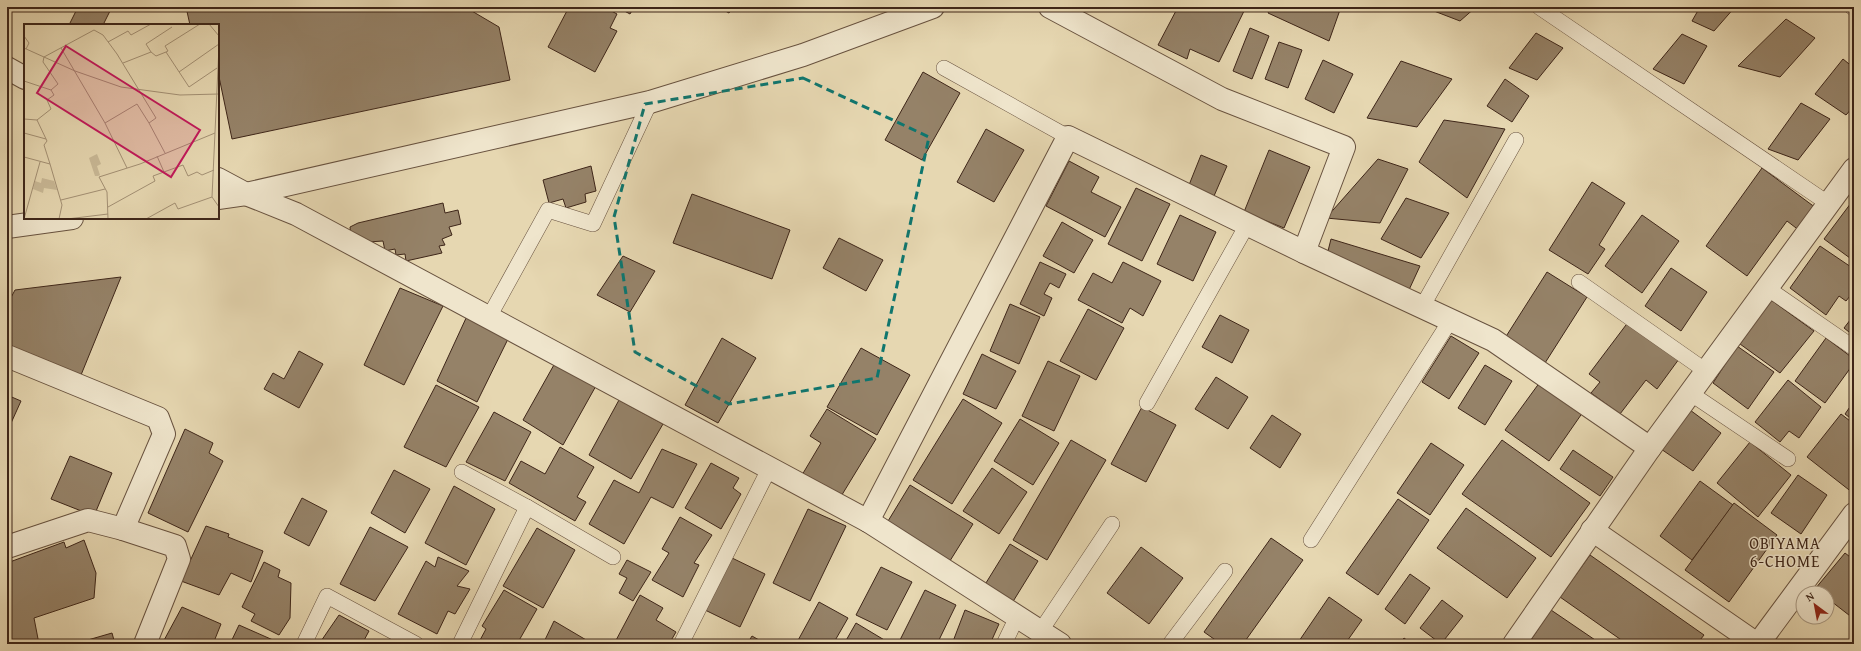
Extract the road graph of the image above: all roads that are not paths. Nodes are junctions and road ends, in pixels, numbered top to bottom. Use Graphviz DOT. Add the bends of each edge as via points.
graph roads {
  1 [pos="934,7"];
  2 [pos="1050,7"];
  3 [pos="1539,7"];
  4 [pos="7,68"];
  5 [pos="944,68"];
  6 [pos="24,77"];
  7 [pos="650,102"];
  8 [pos="1068,137"];
  9 [pos="1516,140"];
  10 [pos="1854,169"];
  11 [pos="219,180"];
  12 [pos="246,194"];
  13 [pos="219,198"];
  14 [pos="1829,204"];
  15 [pos="65,219"];
  16 [pos="1247,225"];
  17 [pos="7,227"];
  18 [pos="1304,252"];
  19 [pos="1580,282"];
  20 [pos="1767,288"];
  21 [pos="1422,307"];
  22 [pos="489,317"];
  23 [pos="1450,321"];
  24 [pos="1854,348"];
  25 [pos="7,356"];
  26 [pos="1706,371"];
  27 [pos="1690,393"];
  28 [pos="1147,403"];
  29 [pos="1650,448"];
  30 [pos="1788,459"];
  31 [pos="770,467"];
  32 [pos="462,472"];
  33 [pos="527,507"];
  34 [pos="1854,514"];
  35 [pos="868,520"];
  36 [pos="1112,524"];
  37 [pos="123,529"];
  38 [pos="1592,530"];
  39 [pos="1311,540"];
  40 [pos="7,547"];
  41 [pos="613,557"];
  42 [pos="1225,571"];
  43 [pos="1017,617"];
  44 [pos="1040,632"];
  45 [pos="145,644"];
  46 [pos="304,644"];
  47 [pos="416,644"];
  48 [pos="460,644"];
  49 [pos="681,644"];
  50 [pos="1004,644"];
  51 [pos="1060,644"];
  52 [pos="1170,644"];
  53 [pos="1514,644"];
  54 [pos="1758,644"];
  1 -- 7 [label="street" via="803,55"];
  2 -- 18 [label="street" via="1222,99 1344,147"];
  3 -- 14 [label="lane"];
  4 -- 6 [label="street"];
  5 -- 8 [label="lane"];
  7 -- 12 [label="street"];
  7 -- 22 [label="lane" via="593,224 548,210"];
  8 -- 16 [label="street"];
  8 -- 35 [label="street"];
  9 -- 21 [label="lane"];
  10 -- 14 [label="street"];
  11 -- 12 [label="street"];
  12 -- 13 [label="street"];
  12 -- 22 [label="street" via="296,214"];
  14 -- 20 [label="street"];
  15 -- 17 [label="street"];
  16 -- 18 [label="street"];
  16 -- 28 [label="lane"];
  18 -- 21 [label="street"];
  19 -- 26 [label="lane"];
  20 -- 24 [label="lane"];
  20 -- 26 [label="street"];
  21 -- 23 [label="street"];
  22 -- 31 [label="street"];
  23 -- 29 [label="street" via="1493,340"];
  23 -- 39 [label="lane"];
  25 -- 37 [label="street" via="158,418 164,434"];
  26 -- 27 [label="street"];
  27 -- 29 [label="street"];
  27 -- 30 [label="lane"];
  29 -- 38 [label="street"];
  31 -- 35 [label="street"];
  31 -- 49 [label="lane"];
  32 -- 33 [label="lane"];
  33 -- 41 [label="lane"];
  33 -- 48 [label="lane"];
  34 -- 54 [label="street"];
  35 -- 43 [label="street"];
  36 -- 44 [label="lane"];
  37 -- 40 [label="street" via="88,520"];
  37 -- 45 [label="street" via="175,546 179,559"];
  38 -- 53 [label="street"];
  38 -- 54 [label="street"];
  42 -- 52 [label="lane"];
  43 -- 44 [label="street"];
  43 -- 50 [label="lane"];
  44 -- 51 [label="street"];
  46 -- 47 [label="lane" via="327,596"];
}
